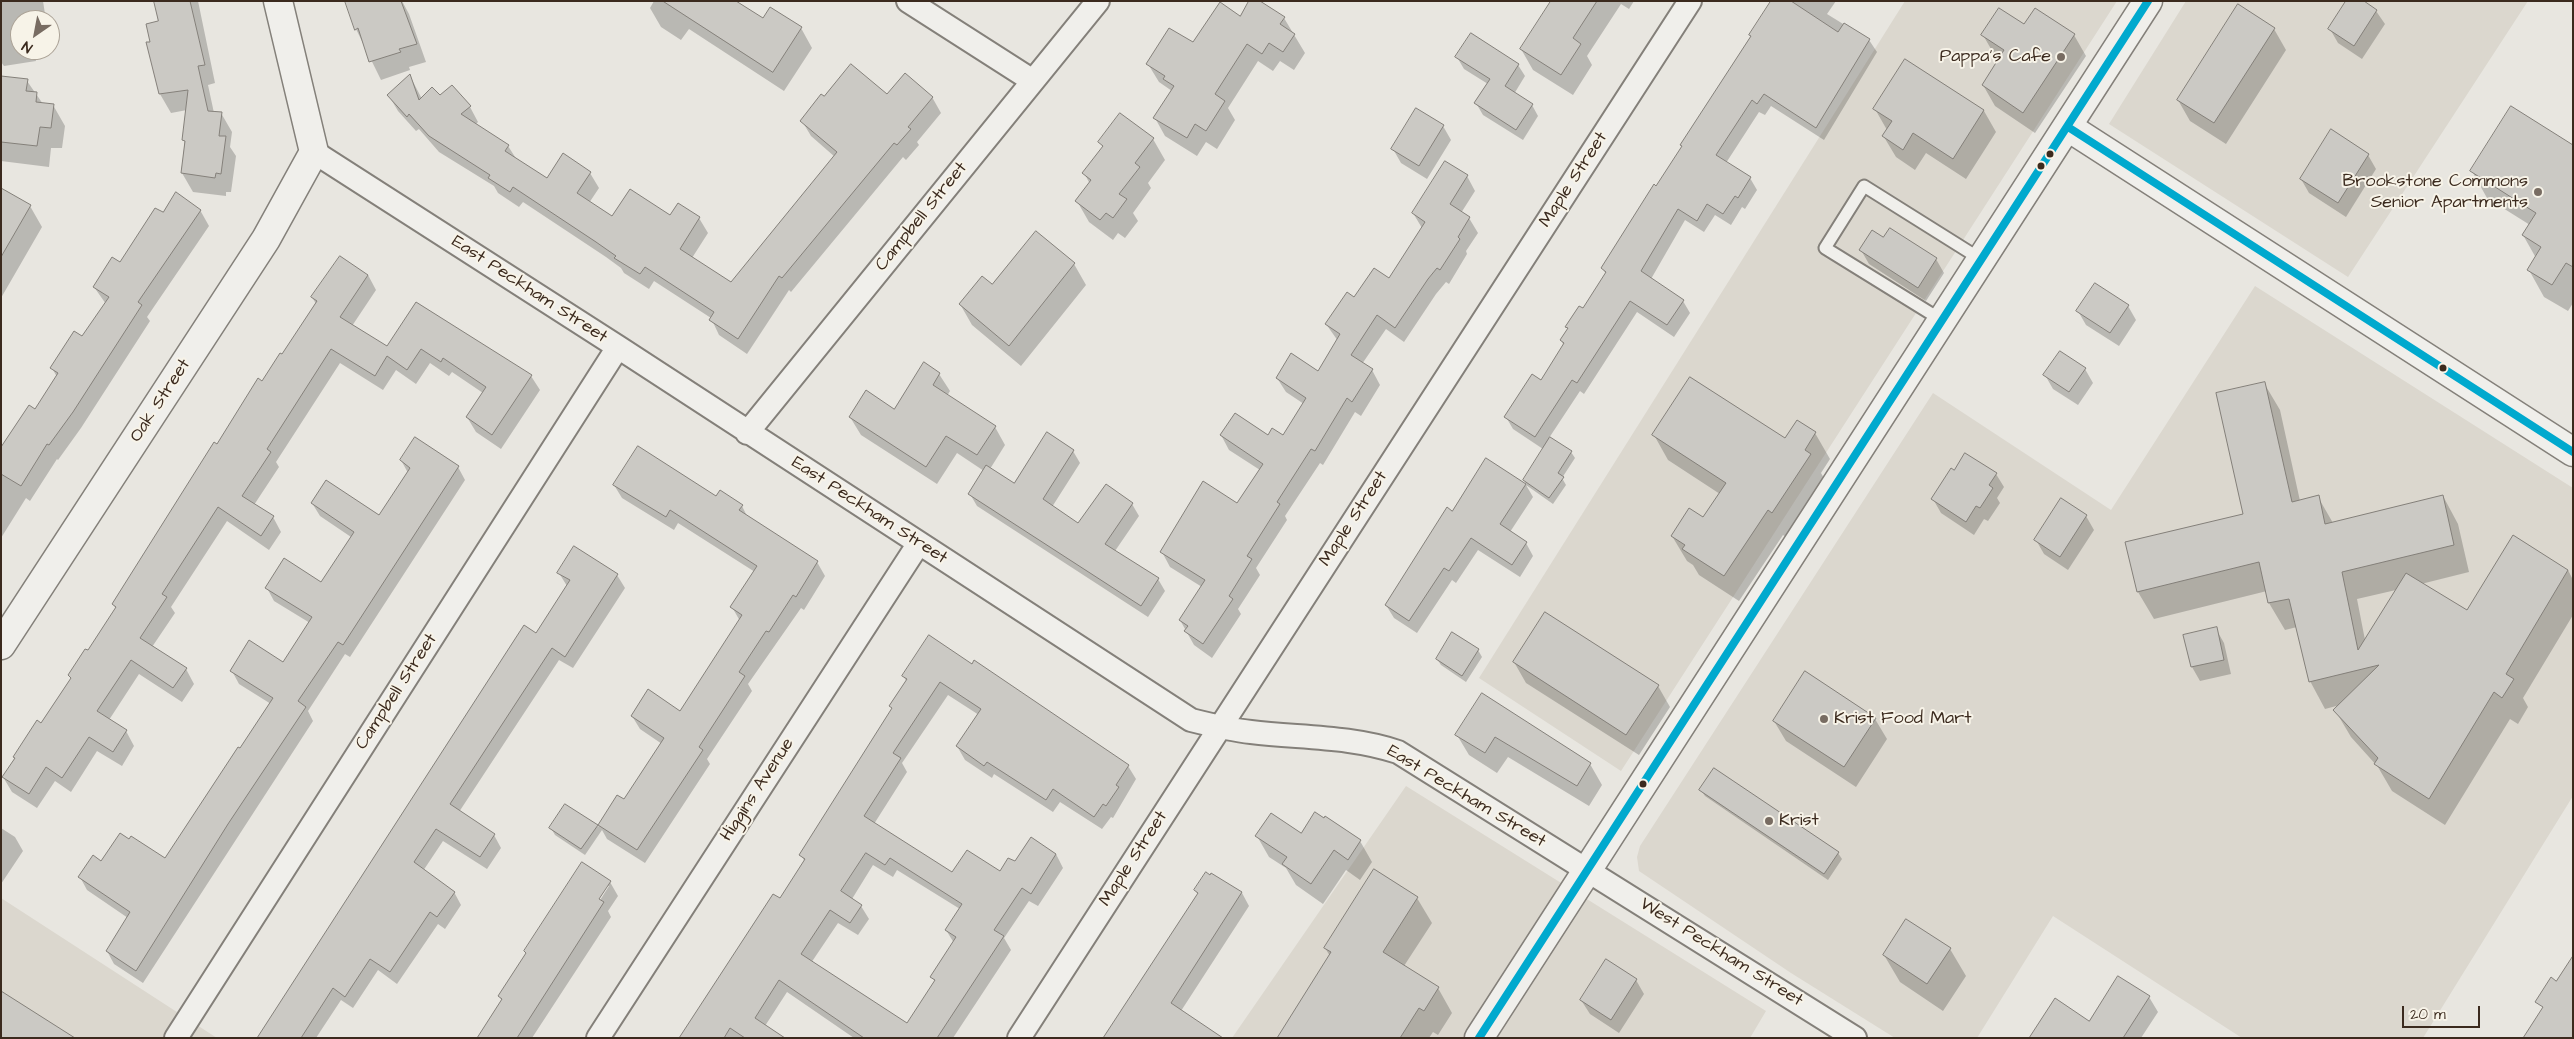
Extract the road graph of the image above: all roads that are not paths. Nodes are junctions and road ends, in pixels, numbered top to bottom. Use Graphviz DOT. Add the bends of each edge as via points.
graph roads {
  1 [pos="278,1"];
  2 [pos="908,1"];
  3 [pos="1098,1"];
  4 [pos="1690,1"];
  5 [pos="2148,1"];
  6 [pos="1033,81"];
  7 [pos="2068,127"];
  8 [pos="314,152"];
  9 [pos="1982,260"];
  10 [pos="1943,321"];
  11 [pos="618,347"];
  12 [pos="747,433"];
  13 [pos="2573,452"];
  14 [pos="919,543"];
  15 [pos="1,645"];
  16 [pos="1219,727"];
  17 [pos="1587,869"];
  18 [pos="176,1038"];
  19 [pos="598,1038"];
  20 [pos="1019,1038"];
  21 [pos="1479,1038"];
  22 [pos="1855,1038"];
  1 -- 8 [label="street"];
  2 -- 6 [label="street"];
  3 -- 6 [label="street, Campbell Street"];
  4 -- 16 [label="street, Maple Street"];
  5 -- 7 [label="street"];
  6 -- 12 [label="street, Campbell Street"];
  7 -- 9 [label="street"];
  7 -- 13 [label="street"];
  8 -- 11 [label="street, East Peckham Street"];
  8 -- 15 [label="street, Oak Street" via="266,239"];
  9 -- 10 [label="street"];
  9 -- 10 [label="lane" via="1864,186 1825,248"];
  10 -- 17 [label="street"];
  11 -- 12 [label="street, East Peckham Street"];
  11 -- 18 [label="street, Campbell Street"];
  12 -- 14 [label="street, East Peckham Street"];
  14 -- 16 [label="street, East Peckham Street" via="1191,720"];
  14 -- 19 [label="street, Higgins Avenue"];
  16 -- 17 [label="street, East Peckham Street" via="1373,743 1398,752"];
  16 -- 20 [label="street, Maple Street"];
  17 -- 21 [label="street"];
  17 -- 22 [label="street, West Peckham Street"];
}
